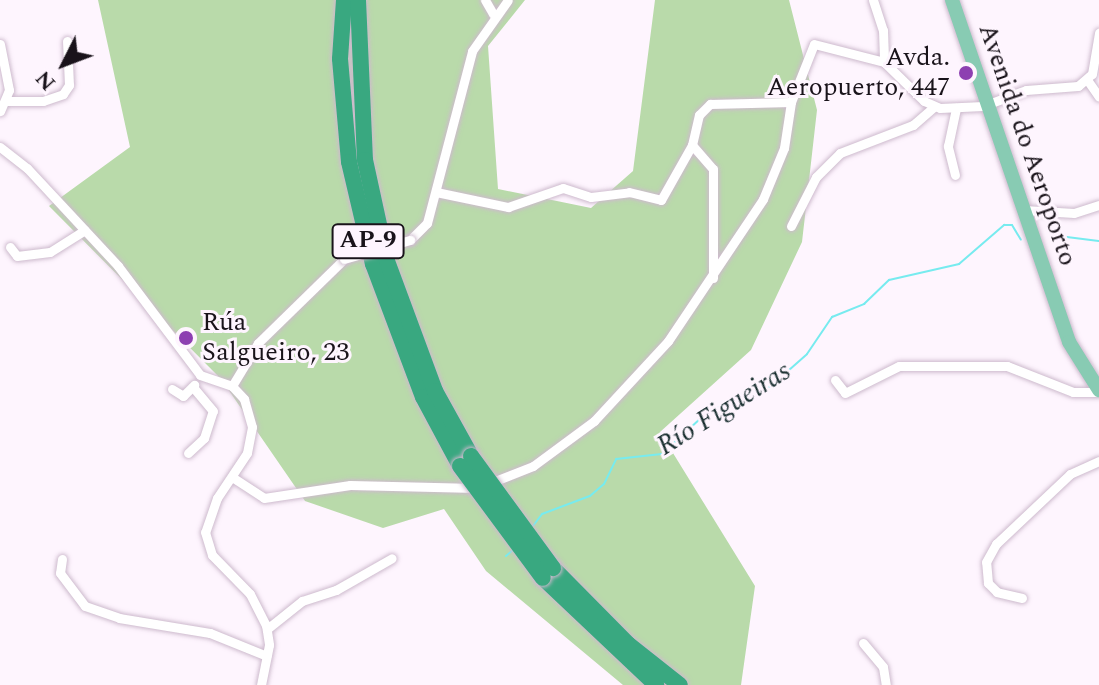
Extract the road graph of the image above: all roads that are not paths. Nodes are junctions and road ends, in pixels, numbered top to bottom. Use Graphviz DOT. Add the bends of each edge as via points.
graph roads {
  1 [pos="344,0"];
  2 [pos="358,0"];
  3 [pos="485,0"];
  4 [pos="508,0"];
  5 [pos="873,0"];
  6 [pos="952,0"];
  7 [pos="493,14"];
  8 [pos="1099,33"];
  9 [pos="67,41"];
  10 [pos="0,44"];
  11 [pos="884,62"];
  12 [pos="1088,81"];
  13 [pos="1099,97"];
  14 [pos="6,101"];
  15 [pos="791,102"];
  16 [pos="988,104"];
  17 [pos="934,107"];
  18 [pos="956,108"];
  19 [pos="0,111"];
  20 [pos="692,145"];
  21 [pos="0,147"];
  22 [pos="955,175"];
  23 [pos="436,192"];
  24 [pos="1099,205"];
  25 [pos="1024,210"];
  26 [pos="791,226"];
  27 [pos="85,230"];
  28 [pos="10,247"];
  29 [pos="713,278"];
  30 [pos="1094,373"];
  31 [pos="200,375"];
  32 [pos="835,380"];
  33 [pos="232,386"];
  34 [pos="193,387"];
  35 [pos="172,389"];
  36 [pos="1099,391"];
  37 [pos="188,453"];
  38 [pos="466,461"];
  39 [pos="1099,461"];
  40 [pos="232,477"];
  41 [pos="392,558"];
  42 [pos="62,559"];
  43 [pos="548,573"];
  44 [pos="1022,598"];
  45 [pos="267,629"];
  46 [pos="863,643"];
  47 [pos="267,656"];
  48 [pos="261,685"];
  49 [pos="656,685"];
  50 [pos="680,685"];
  51 [pos="886,685"];
  1 -- 38 [label="highway, AP-9" via="340,59 349,162 373,264 423,397"];
  2 -- 38 [label="highway, AP-9" via="365,160 387,261"];
  3 -- 7 [label="street"];
  4 -- 7 [label="street"];
  5 -- 11 [label="street" via="883,30"];
  6 -- 16 [label="main road, Avenida do Aeroporto"];
  7 -- 23 [label="street" via="463,74"];
  8 -- 12 [label="street"];
  9 -- 14 [label="street" via="69,85 63,94 43,101"];
  10 -- 14 [label="street" via="9,90"];
  11 -- 15 [label="street" via="814,44"];
  11 -- 17 [label="street"];
  12 -- 13 [label="street"];
  12 -- 16 [label="street" via="1026,90"];
  14 -- 19 [label="street"];
  15 -- 20 [label="street" via="710,104 699,115"];
  15 -- 29 [label="street" via="779,165"];
  16 -- 18 [label="street"];
  16 -- 25 [label="main road, Avenida do Aeroporto"];
  17 -- 18 [label="street"];
  17 -- 26 [label="street" via="913,125 840,153 816,177"];
  18 -- 22 [label="street" via="948,146"];
  20 -- 23 [label="street" via="661,200 629,192 591,197 563,188 508,207"];
  20 -- 29 [label="street" via="713,169"];
  21 -- 27 [label="street"];
  23 -- 33 [label="street, bridge" via="427,223 410,240 344,259 258,343"];
  24 -- 25 [label="street" via="1074,213"];
  25 -- 30 [label="main road, Avenida do Aeroporto" via="1069,342"];
  27 -- 28 [label="street" via="50,252 17,256"];
  27 -- 31 [label="street"];
  29 -- 40 [label="street" via="623,396 556,451 501,480 469,490 350,485 264,498"];
  30 -- 36 [label="main road, Avenida do Aeroporto"];
  31 -- 33 [label="street"];
  31 -- 34 [label="street"];
  32 -- 36 [label="street" via="845,393 899,366 1007,366 1073,392"];
  33 -- 40 [label="street" via="244,399 252,427 247,453"];
  34 -- 35 [label="street" via="183,396"];
  34 -- 37 [label="street" via="213,411 204,438"];
  38 -- 43 [label="highway, AP-9, bridge"];
  39 -- 44 [label="street" via="1070,474 996,544 986,562 988,583 997,592"];
  40 -- 45 [label="street" via="213,507 206,541 219,564 250,594"];
  41 -- 45 [label="street" via="336,590 302,601"];
  42 -- 47 [label="street" via="60,573 85,606 119,618 210,633"];
  43 -- 49 [label="highway, AP-9"];
  43 -- 50 [label="highway, AP-9"];
  45 -- 47 [label="street"];
  46 -- 51 [label="street" via="883,667"];
  47 -- 48 [label="street"];
}
